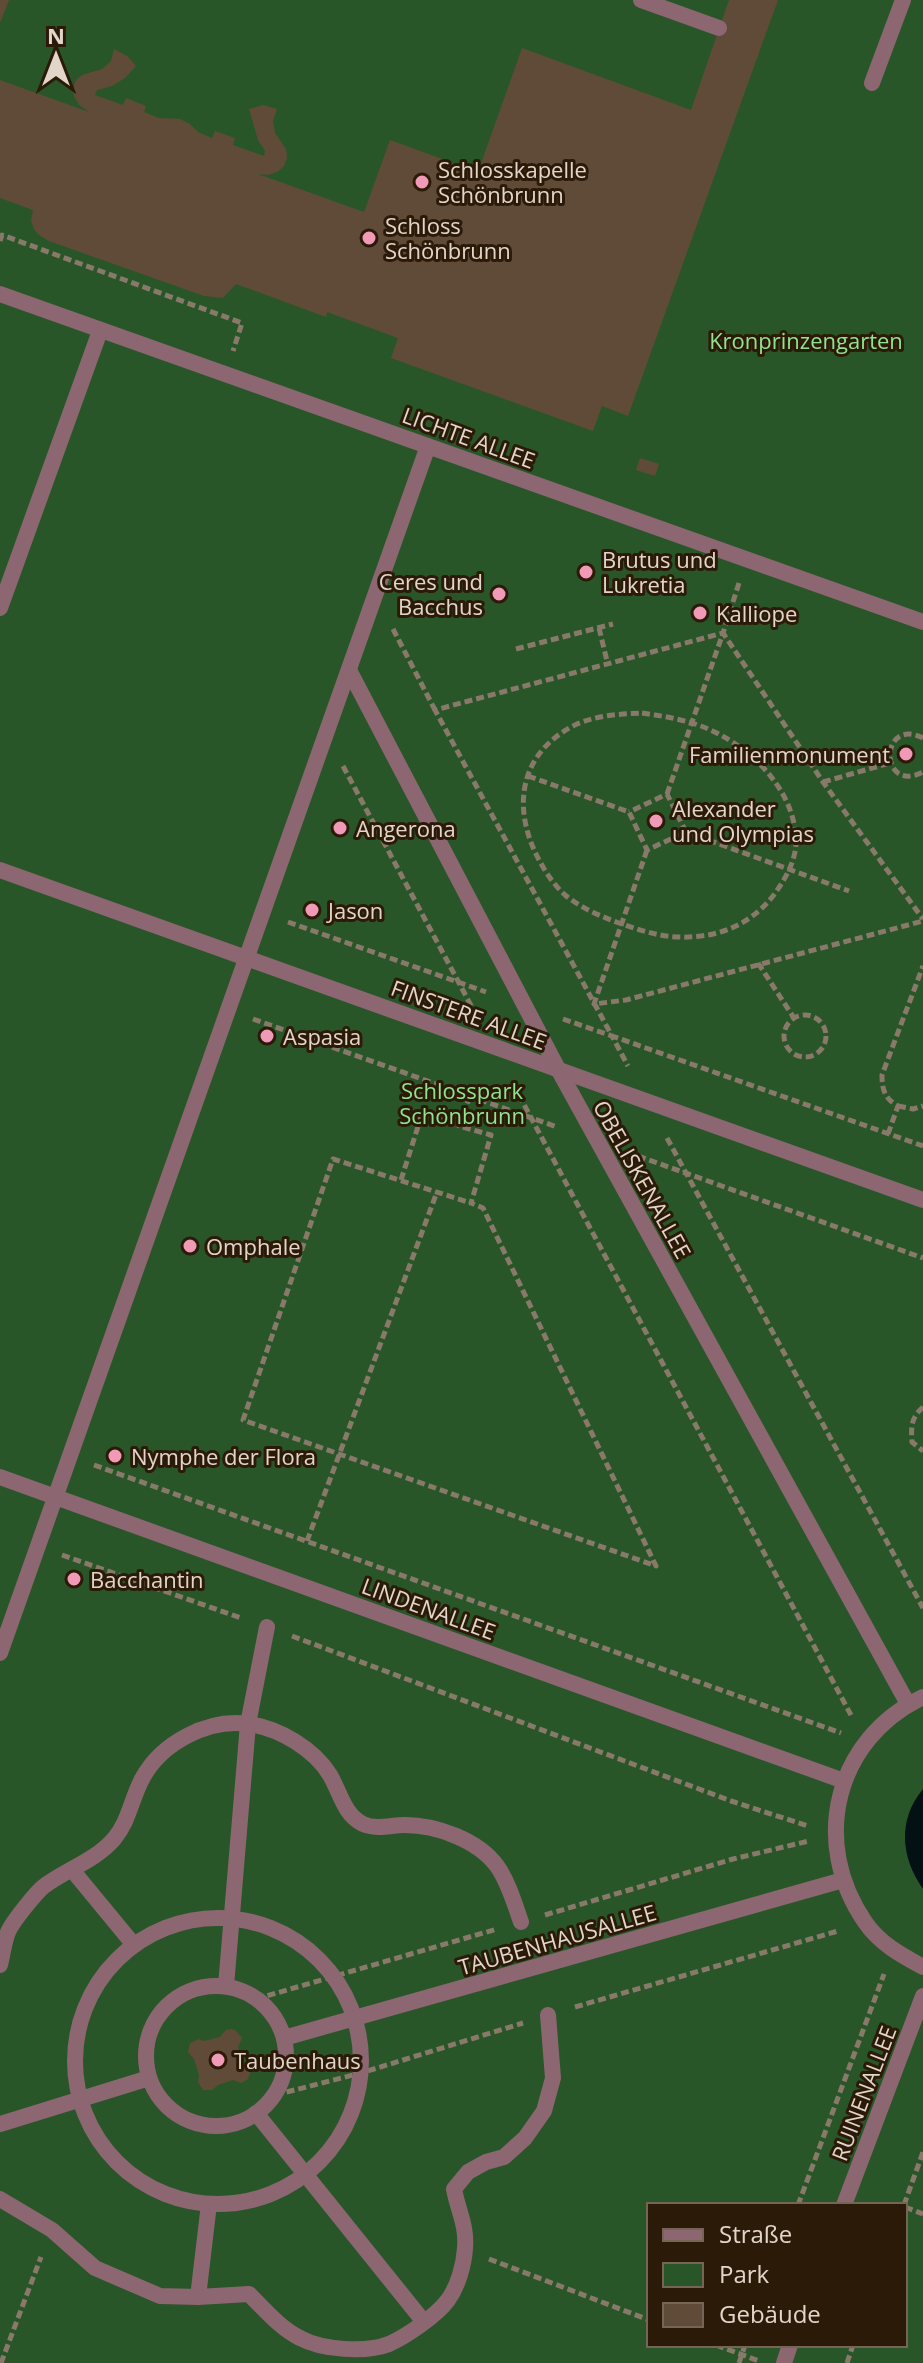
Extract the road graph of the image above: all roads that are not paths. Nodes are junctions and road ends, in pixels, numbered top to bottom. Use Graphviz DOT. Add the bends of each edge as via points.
graph roads {
  1 [pos="641,0"];
  2 [pos="903,0"];
  3 [pos="719,28"];
  4 [pos="872,83"];
  5 [pos="0,294"];
  6 [pos="100,331"];
  7 [pos="428,446"];
  8 [pos="0,608"];
  9 [pos="923,622"];
  10 [pos="349,670"];
  11 [pos="0,870"];
  12 [pos="246,958"];
  13 [pos="558,1069"];
  14 [pos="923,1200"];
  15 [pos="0,1477"];
  16 [pos="55,1497"];
  17 [pos="267,1627"];
  18 [pos="0,1653"];
  19 [pos="915,1700"];
  20 [pos="248,1724"];
  21 [pos="844,1781"];
  22 [pos="73,1871"];
  23 [pos="843,1880"];
  24 [pos="231,1918"];
  25 [pos="521,1922"];
  26 [pos="134,1945"];
  27 [pos="0,1965"];
  28 [pos="923,1967"];
  29 [pos="226,1986"];
  30 [pos="923,1996"];
  31 [pos="548,2015"];
  32 [pos="355,2019"];
  33 [pos="284,2038"];
  34 [pos="149,2078"];
  35 [pos="80,2100"];
  36 [pos="256,2113"];
  37 [pos="0,2124"];
  38 [pos="306,2175"];
  39 [pos="0,2199"];
  40 [pos="845,2203"];
  41 [pos="209,2204"];
  42 [pos="198,2297"];
  43 [pos="424,2322"];
  1 -- 3 [label="street"];
  2 -- 4 [label="street"];
  5 -- 6 [label="street, LICHTE ALLEE"];
  6 -- 7 [label="street, LICHTE ALLEE"];
  6 -- 8 [label="street"];
  7 -- 9 [label="street, LICHTE ALLEE"];
  7 -- 10 [label="street"];
  10 -- 12 [label="street"];
  10 -- 13 [label="street, OBELISKENALLEE"];
  11 -- 12 [label="street, FINSTERE ALLEE"];
  12 -- 13 [label="street, FINSTERE ALLEE"];
  12 -- 16 [label="street"];
  13 -- 14 [label="street, FINSTERE ALLEE"];
  13 -- 19 [label="street, OBELISKENALLEE"];
  15 -- 16 [label="street, LINDENALLEE"];
  16 -- 18 [label="street"];
  16 -- 21 [label="street, LINDENALLEE"];
  17 -- 20 [label="street"];
  19 -- 21 [label="street" via="865,1742"];
  20 -- 22 [label="street" via="197,1731 171,1744 142,1777 126,1823 112,1842"];
  20 -- 24 [label="street"];
  20 -- 25 [label="street" via="290,1740 316,1758 350,1814 367,1826 419,1827 474,1846 498,1867"];
  21 -- 23 [label="street" via="834,1834"];
  22 -- 26 [label="street"];
  22 -- 27 [label="street" via="42,1888 9,1930"];
  23 -- 28 [label="street" via="866,1923 892,1950"];
  23 -- 32 [label="street, TAUBENHAUSALLEE"];
  24 -- 26 [label="street" via="181,1923"];
  24 -- 29 [label="street"];
  24 -- 32 [label="street" via="278,1931 318,1958"];
  26 -- 35 [label="street" via="107,1971 87,2002 75,2050"];
  29 -- 33 [label="street" via="256,1999"];
  29 -- 34 [label="street" via="180,1995 161,2011 149,2032"];
  30 -- 40 [label="street, RUINENALLEE"];
  31 -- 43 [label="street" via="553,2078 544,2111 504,2157 468,2172 454,2189 466,2228 461,2271 448,2300"];
  32 -- 33 [label="street, TAUBENHAUSALLEE"];
  32 -- 38 [label="street" via="361,2046 357,2096 338,2140"];
  33 -- 36 [label="street" via="281,2082"];
  34 -- 35 [label="street"];
  34 -- 36 [label="street" via="158,2098 194,2123 237,2123"];
  35 -- 37 [label="street"];
  35 -- 41 [label="street" via="99,2140 128,2173 180,2199"];
  36 -- 38 [label="street"];
  38 -- 41 [label="street" via="260,2198"];
  38 -- 43 [label="street"];
  39 -- 42 [label="street" via="52,2230 95,2268 160,2296"];
  41 -- 42 [label="street"];
  42 -- 43 [label="street" via="249,2294 300,2338 328,2347 388,2344"];
}
